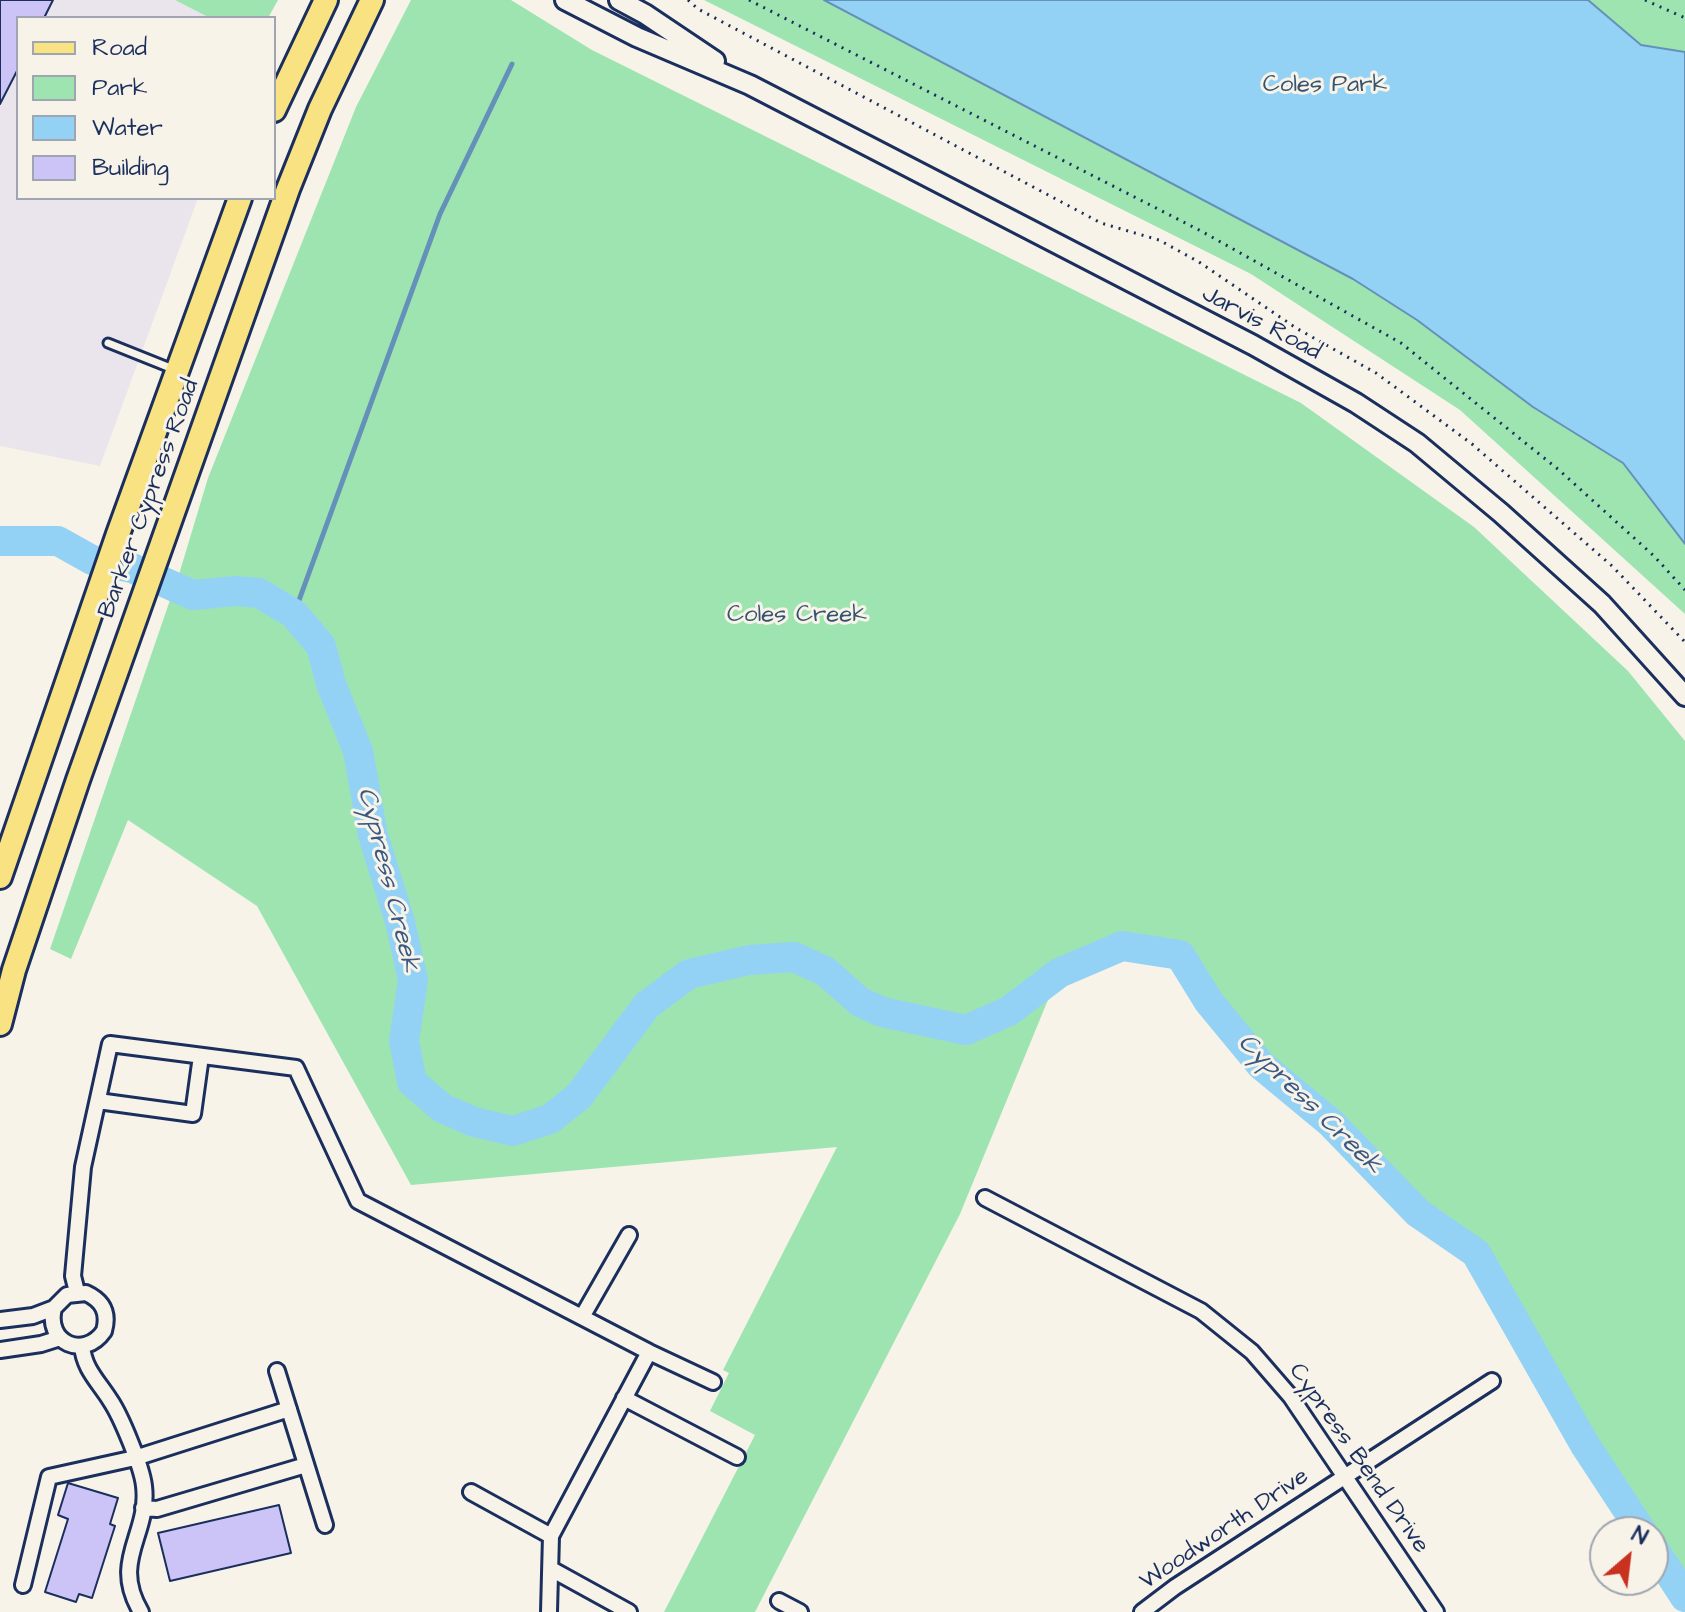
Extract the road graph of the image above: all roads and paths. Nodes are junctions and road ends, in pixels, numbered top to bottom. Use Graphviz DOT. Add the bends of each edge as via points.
graph roads {
  1 [pos="326,0"];
  2 [pos="372,0"];
  3 [pos="565,0"];
  4 [pos="619,0"];
  5 [pos="688,0"];
  6 [pos="749,0"];
  7 [pos="1645,0"];
  8 [pos="1685,18"];
  9 [pos="750,85"];
  10 [pos="276,106"];
  11 [pos="281,187"];
  12 [pos="239,200"];
  13 [pos="108,343"];
  14 [pos="177,370"];
  15 [pos="1685,590"];
  16 [pos="1685,642"];
  17 [pos="1685,696"];
  18 [pos="0,877"];
  19 [pos="7,968"];
  20 [pos="0,1024"];
  21 [pos="201,1056"];
  22 [pos="98,1101"];
  23 [pos="985,1198"];
  24 [pos="629,1235"];
  25 [pos="77,1292"];
  26 [pos="54,1308"];
  27 [pos="582,1317"];
  28 [pos="0,1320"];
  29 [pos="60,1338"];
  30 [pos="82,1346"];
  31 [pos="0,1350"];
  32 [pos="649,1352"];
  33 [pos="277,1371"];
  34 [pos="1492,1381"];
  35 [pos="713,1382"];
  36 [pos="624,1398"];
  37 [pos="289,1409"];
  38 [pos="737,1457"];
  39 [pos="135,1458"];
  40 [pos="306,1465"];
  41 [pos="1345,1477"];
  42 [pos="471,1492"];
  43 [pos="143,1508"];
  44 [pos="325,1525"];
  45 [pos="551,1536"];
  46 [pos="551,1569"];
  47 [pos="23,1585"];
  48 [pos="779,1601"];
  49 [pos="141,1612"];
  50 [pos="549,1612"];
  51 [pos="629,1612"];
  52 [pos="800,1612"];
  53 [pos="1142,1612"];
  54 [pos="1436,1612"];
  1 -- 10 [label="main road"];
  2 -- 11 [label="main road, Barker Cypress Road"];
  3 -- 9 [label="street, Jarvis Road"];
  4 -- 9 [label="street, Jarvis Road"];
  5 -- 16 [label="path" via="1101,223 1159,240 1376,373 1472,444 1612,566"];
  6 -- 15 [label="path" via="1201,231 1401,343 1559,470"];
  7 -- 8 [label="path"];
  9 -- 17 [label="street, Jarvis Road" via="1253,345 1417,443 1602,604"];
  11 -- 19 [label="main road, Barker Cypress Road" via="160,549"];
  12 -- 14 [label="main road, Barker Cypress Road"];
  13 -- 14 [label="lane"];
  14 -- 18 [label="main road, Barker Cypress Road"];
  19 -- 20 [label="main road, Barker Cypress Road"];
  21 -- 22 [label="street" via="110,1044"];
  21 -- 22 [label="street" via="193,1114"];
  21 -- 27 [label="street" via="296,1068 358,1201"];
  22 -- 25 [label="street" via="83,1167 73,1276"];
  23 -- 41 [label="street, Cypress Bend Drive" via="1201,1311 1252,1352 1291,1397"];
  24 -- 27 [label="street"];
  25 -- 26 [label="street"];
  25 -- 30 [label="street" via="95,1297 106,1312 99,1338"];
  26 -- 28 [label="street"];
  26 -- 29 [label="street" via="53,1324"];
  27 -- 32 [label="street"];
  29 -- 30 [label="street"];
  29 -- 31 [label="street"];
  30 -- 39 [label="street" via="83,1362 112,1402"];
  32 -- 35 [label="street"];
  32 -- 36 [label="street"];
  33 -- 37 [label="street"];
  34 -- 41 [label="street, Woodworth Drive"];
  36 -- 38 [label="street"];
  36 -- 45 [label="street"];
  37 -- 39 [label="street"];
  37 -- 40 [label="street"];
  39 -- 43 [label="street" via="144,1486"];
  39 -- 47 [label="street" via="49,1477"];
  40 -- 43 [label="street" via="157,1509"];
  40 -- 44 [label="street"];
  41 -- 53 [label="street, Woodworth Drive"];
  41 -- 54 [label="street, Cypress Bend Drive"];
  42 -- 45 [label="street"];
  43 -- 49 [label="street" via="127,1572"];
  45 -- 46 [label="street"];
  46 -- 50 [label="street"];
  46 -- 51 [label="street"];
  48 -- 52 [label="street"];
}
